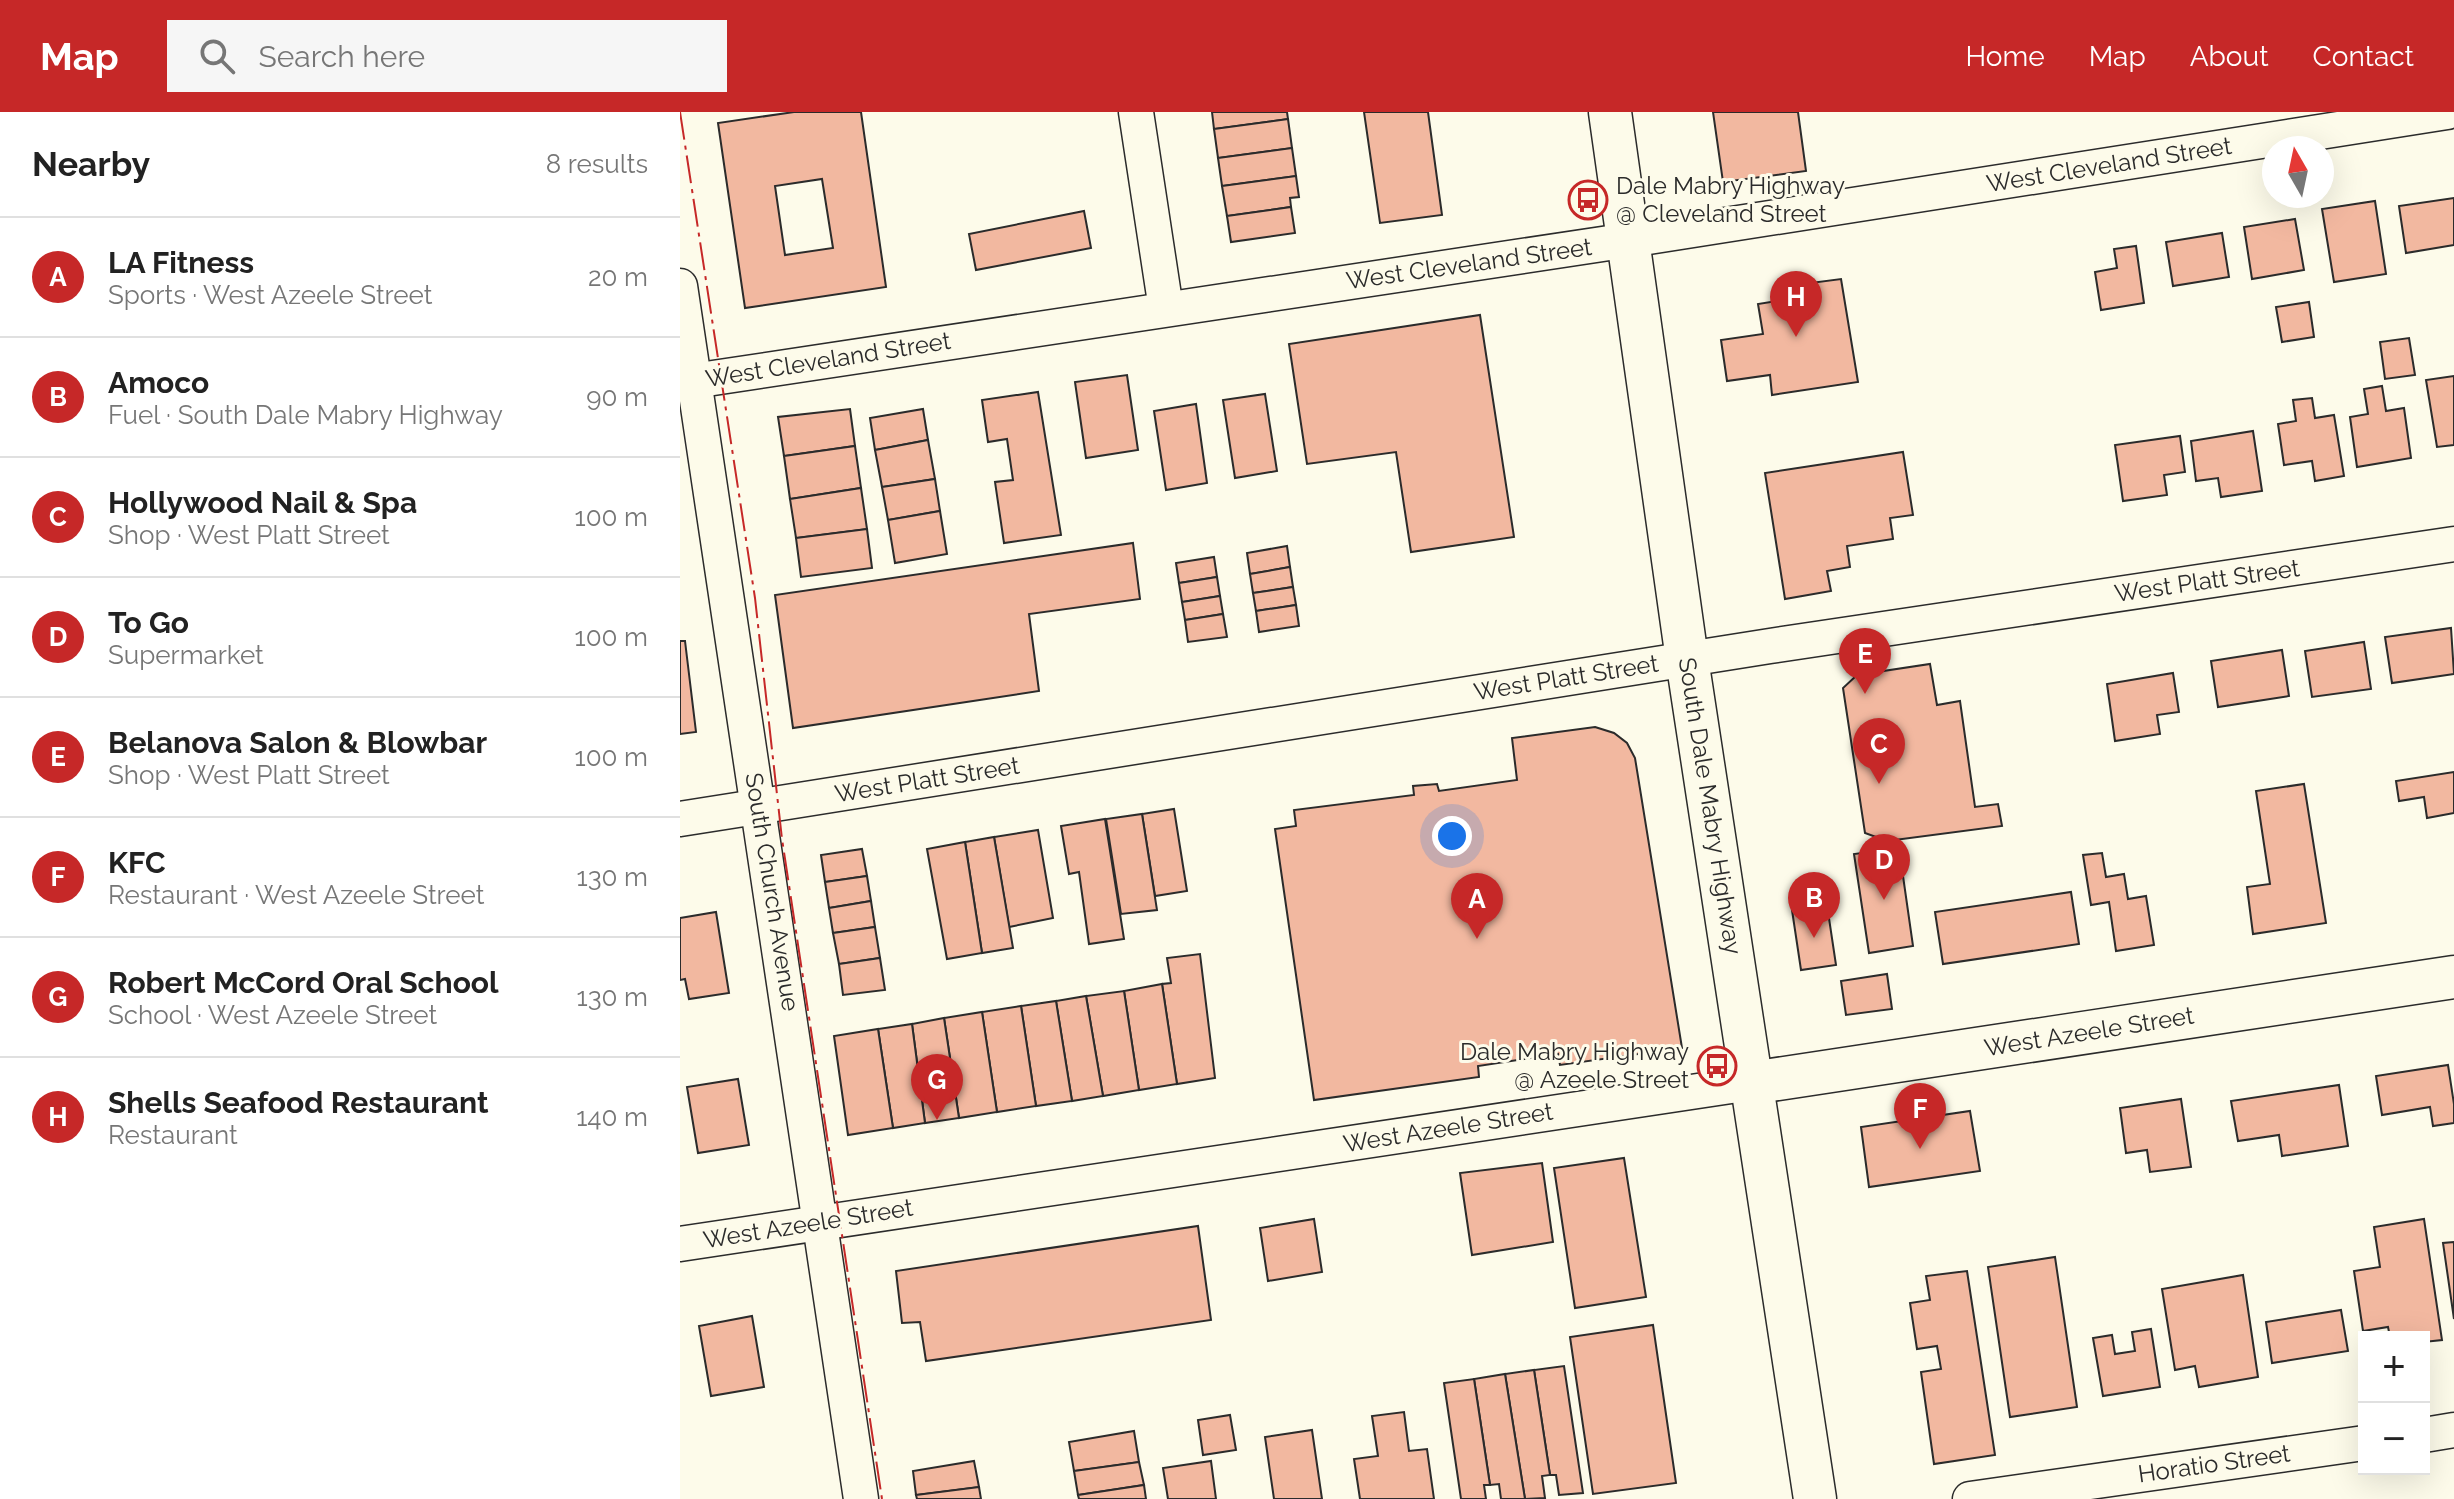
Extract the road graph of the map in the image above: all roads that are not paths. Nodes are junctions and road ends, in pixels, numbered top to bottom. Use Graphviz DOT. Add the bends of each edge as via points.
graph roads {
  1 [pos="1136,112"];
  2 [pos="1610,112"];
  3 [pos="2447,112"];
  4 [pos="1629,240"];
  5 [pos="680,286"];
  6 [pos="1166,309"];
  7 [pos="687,381"];
  8 [pos="2454,544"];
  9 [pos="1687,659"];
  10 [pos="759,807"];
  11 [pos="680,819"];
  12 [pos="2454,977"];
  13 [pos="1751,1083"];
  14 [pos="821,1222"];
  15 [pos="680,1244"];
  16 [pos="2454,1430"];
  17 [pos="2430,1434"];
  18 [pos="2358,1444"];
  19 [pos="861,1499"];
  20 [pos="1815,1499"];
  21 [pos="1970,1499"];
  1 -- 6 [label="street"];
  2 -- 4 [label="main road, South Dale Mabry Highway"];
  3 -- 4 [label="street, West Cleveland Street"];
  4 -- 6 [label="street, West Cleveland Street"];
  4 -- 9 [label="main road, South Dale Mabry Highway"];
  5 -- 7 [label="street, South Church Avenue"];
  6 -- 7 [label="street, West Cleveland Street"];
  7 -- 10 [label="street, South Church Avenue"];
  8 -- 9 [label="street, West Platt Street"];
  9 -- 10 [label="street, West Platt Street"];
  9 -- 13 [label="main road, South Dale Mabry Highway"];
  10 -- 11 [label="street, West Platt Street"];
  10 -- 14 [label="street, South Church Avenue"];
  12 -- 13 [label="main road, West Azeele Street"];
  13 -- 14 [label="street, West Azeele Street"];
  13 -- 20 [label="main road, South Dale Mabry Highway"];
  14 -- 15 [label="street, West Azeele Street"];
  14 -- 19 [label="street, South Church Avenue"];
  16 -- 17 [label="street"];
  18 -- 21 [label="street, Horatio Street"];
}
